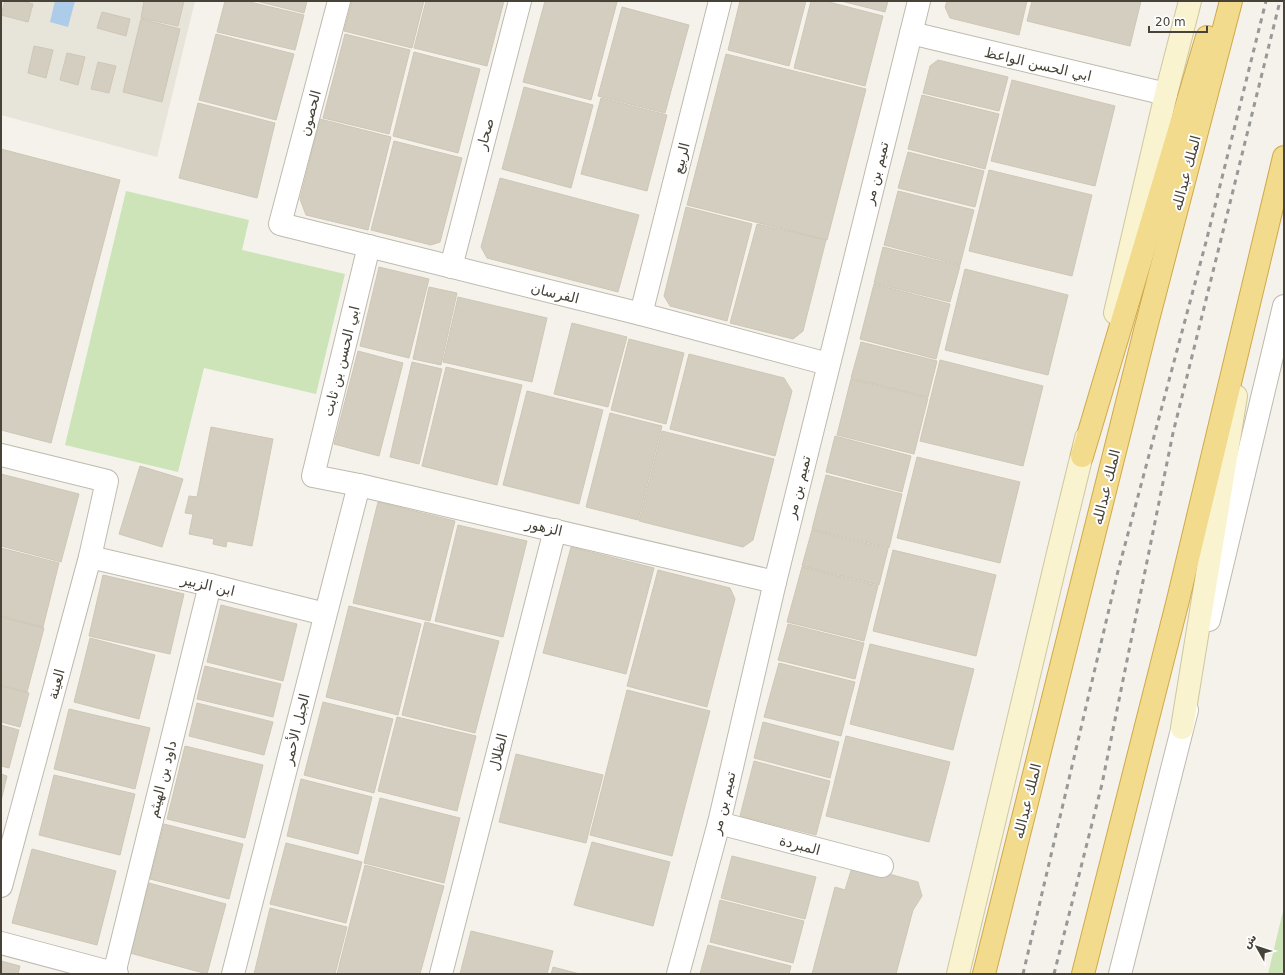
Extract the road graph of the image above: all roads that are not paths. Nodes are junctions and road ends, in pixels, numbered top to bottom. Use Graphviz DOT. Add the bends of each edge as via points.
graph roads {
  1 [pos="339,1"];
  2 [pos="520,1"];
  3 [pos="720,1"];
  4 [pos="919,1"];
  5 [pos="1190,1"];
  6 [pos="1218,1"];
  7 [pos="1231,1"];
  8 [pos="911,33"];
  9 [pos="1166,94"];
  10 [pos="1284,157"];
  11 [pos="280,224"];
  12 [pos="369,246"];
  13 [pos="451,267"];
  14 [pos="1254,281"];
  15 [pos="1284,306"];
  16 [pos="641,314"];
  17 [pos="828,364"];
  18 [pos="1,455"];
  19 [pos="1082,456"];
  20 [pos="313,476"];
  21 [pos="359,485"];
  22 [pos="555,530"];
  23 [pos="90,557"];
  24 [pos="775,582"];
  25 [pos="210,585"];
  26 [pos="325,614"];
  27 [pos="1182,728"];
  28 [pos="719,823"];
  29 [pos="882,866"];
  30 [pos="1,886"];
  31 [pos="1,943"];
  32 [pos="115,974"];
  33 [pos="233,974"];
  34 [pos="441,974"];
  35 [pos="678,974"];
  36 [pos="958,974"];
  37 [pos="984,974"];
  38 [pos="1083,974"];
  39 [pos="1120,974"];
  1 -- 11 [label="street, الحصون"];
  2 -- 13 [label="street, صحار"];
  3 -- 16 [label="street, الربيع"];
  4 -- 8 [label="street, تميم بن مر"];
  5 -- 9 [label="main road"];
  6 -- 19 [label="highway"];
  7 -- 37 [label="highway, الملك عبدالله" via="1143,339"];
  8 -- 9 [label="street, ابي الحسن الواعظ"];
  8 -- 17 [label="street, تميم بن مر"];
  9 -- 19 [label="main road"];
  10 -- 14 [label="highway"];
  11 -- 12 [label="street, الفرسان"];
  12 -- 13 [label="street, الفرسان"];
  12 -- 20 [label="street, ابي الحسن بن ثابت"];
  13 -- 16 [label="street, الفرسان"];
  14 -- 27 [label="main road"];
  14 -- 38 [label="highway" via="1178,600"];
  15 -- 27 [label="street"];
  16 -- 17 [label="street, الفرسان"];
  17 -- 24 [label="street, تميم بن مر"];
  18 -- 23 [label="street, العينة" via="107,481"];
  19 -- 36 [label="main road"];
  20 -- 21 [label="street, الزهور"];
  21 -- 22 [label="street, الزهور"];
  21 -- 26 [label="street, الجبل الأحمر"];
  22 -- 24 [label="street, الزهور"];
  22 -- 34 [label="street, الظلال"];
  23 -- 25 [label="street, ابن الزبير"];
  23 -- 30 [label="street, العينة"];
  24 -- 28 [label="street, تميم بن مر"];
  25 -- 26 [label="street, ابن الزبير"];
  25 -- 32 [label="street, داود بن الهيثم"];
  26 -- 33 [label="street, الجبل الأحمر"];
  27 -- 39 [label="street"];
  28 -- 29 [label="street, المبردة"];
  28 -- 35 [label="street, تميم بن مر"];
  31 -- 32 [label="street"];
}
